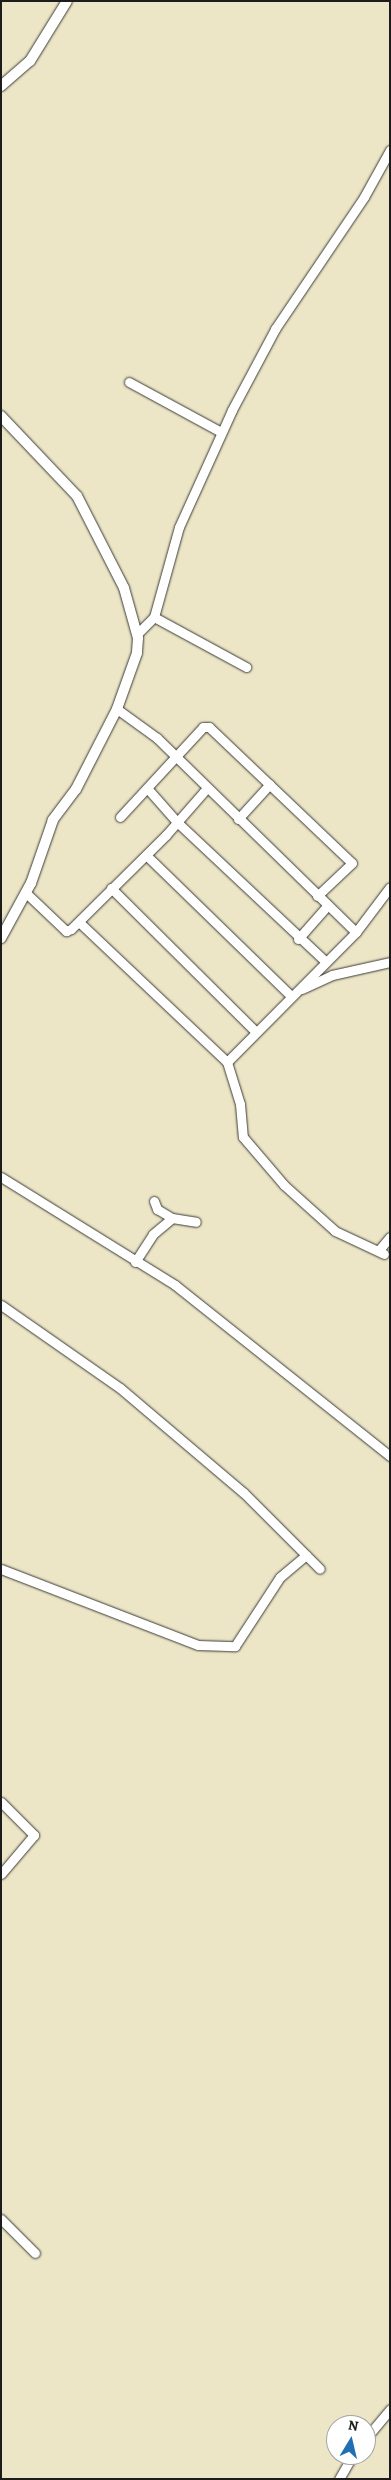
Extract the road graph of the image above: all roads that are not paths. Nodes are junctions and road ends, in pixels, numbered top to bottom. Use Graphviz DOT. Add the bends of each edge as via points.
graph roads {
  1 [pos="67,1"];
  2 [pos="1,86"];
  3 [pos="390,150"];
  4 [pos="129,382"];
  5 [pos="1,416"];
  6 [pos="221,432"];
  7 [pos="154,617"];
  8 [pos="137,634"];
  9 [pos="246,667"];
  10 [pos="117,709"];
  11 [pos="177,760"];
  12 [pos="270,784"];
  13 [pos="147,788"];
  14 [pos="207,788"];
  15 [pos="120,816"];
  16 [pos="238,819"];
  17 [pos="176,822"];
  18 [pos="146,855"];
  19 [pos="390,887"];
  20 [pos="111,888"];
  21 [pos="25,892"];
  22 [pos="317,896"];
  23 [pos="327,906"];
  24 [pos="80,923"];
  25 [pos="356,932"];
  26 [pos="1,938"];
  27 [pos="298,939"];
  28 [pos="325,961"];
  29 [pos="390,962"];
  30 [pos="294,994"];
  31 [pos="256,1032"];
  32 [pos="227,1062"];
  33 [pos="1,1177"];
  34 [pos="154,1200"];
  35 [pos="172,1218"];
  36 [pos="196,1222"];
  37 [pos="390,1236"];
  38 [pos="136,1262"];
  39 [pos="1,1305"];
  40 [pos="390,1456"];
  41 [pos="306,1555"];
  42 [pos="1,1569"];
  43 [pos="320,1569"];
  44 [pos="1,1802"];
  45 [pos="1,1874"];
  46 [pos="1,2219"];
  47 [pos="35,2253"];
  48 [pos="390,2409"];
  49 [pos="376,2426"];
  50 [pos="347,2465"];
  51 [pos="339,2479"];
  1 -- 2 [label="street" via="30,61"];
  3 -- 6 [label="street" via="364,198 275,328"];
  4 -- 6 [label="street"];
  5 -- 8 [label="street" via="77,496 124,588"];
  6 -- 7 [label="street" via="179,527"];
  7 -- 8 [label="street"];
  7 -- 9 [label="street"];
  8 -- 10 [label="street" via="137,654"];
  10 -- 11 [label="street" via="157,738"];
  10 -- 21 [label="street" via="76,789 53,820"];
  11 -- 12 [label="street" via="204,727 209,727"];
  11 -- 13 [label="street"];
  11 -- 14 [label="street"];
  12 -- 16 [label="street"];
  12 -- 22 [label="street" via="352,863"];
  13 -- 15 [label="street"];
  13 -- 17 [label="street"];
  14 -- 16 [label="street"];
  14 -- 17 [label="street"];
  16 -- 22 [label="street"];
  17 -- 18 [label="street"];
  17 -- 27 [label="street"];
  18 -- 20 [label="street"];
  18 -- 30 [label="street"];
  19 -- 25 [label="street"];
  20 -- 24 [label="street"];
  20 -- 31 [label="street"];
  21 -- 24 [label="street" via="66,931"];
  21 -- 26 [label="street"];
  22 -- 23 [label="street"];
  23 -- 25 [label="street"];
  23 -- 27 [label="street"];
  24 -- 32 [label="street"];
  25 -- 28 [label="street"];
  27 -- 28 [label="street"];
  28 -- 30 [label="street"];
  29 -- 30 [label="street" via="332,975"];
  30 -- 31 [label="street"];
  31 -- 32 [label="street"];
  32 -- 37 [label="street" via="240,1104 243,1137 284,1185 335,1231 382,1252"];
  33 -- 38 [label="street"];
  34 -- 35 [label="street" via="157,1208"];
  35 -- 36 [label="street"];
  35 -- 38 [label="street" via="154,1234"];
  38 -- 40 [label="street" via="175,1284"];
  39 -- 41 [label="street" via="120,1388 244,1493"];
  41 -- 42 [label="street" via="280,1577 235,1646 198,1645"];
  41 -- 43 [label="street"];
  44 -- 45 [label="street" via="34,1836"];
  46 -- 47 [label="street"];
  48 -- 49 [label="street"];
  50 -- 51 [label="street"];
}
